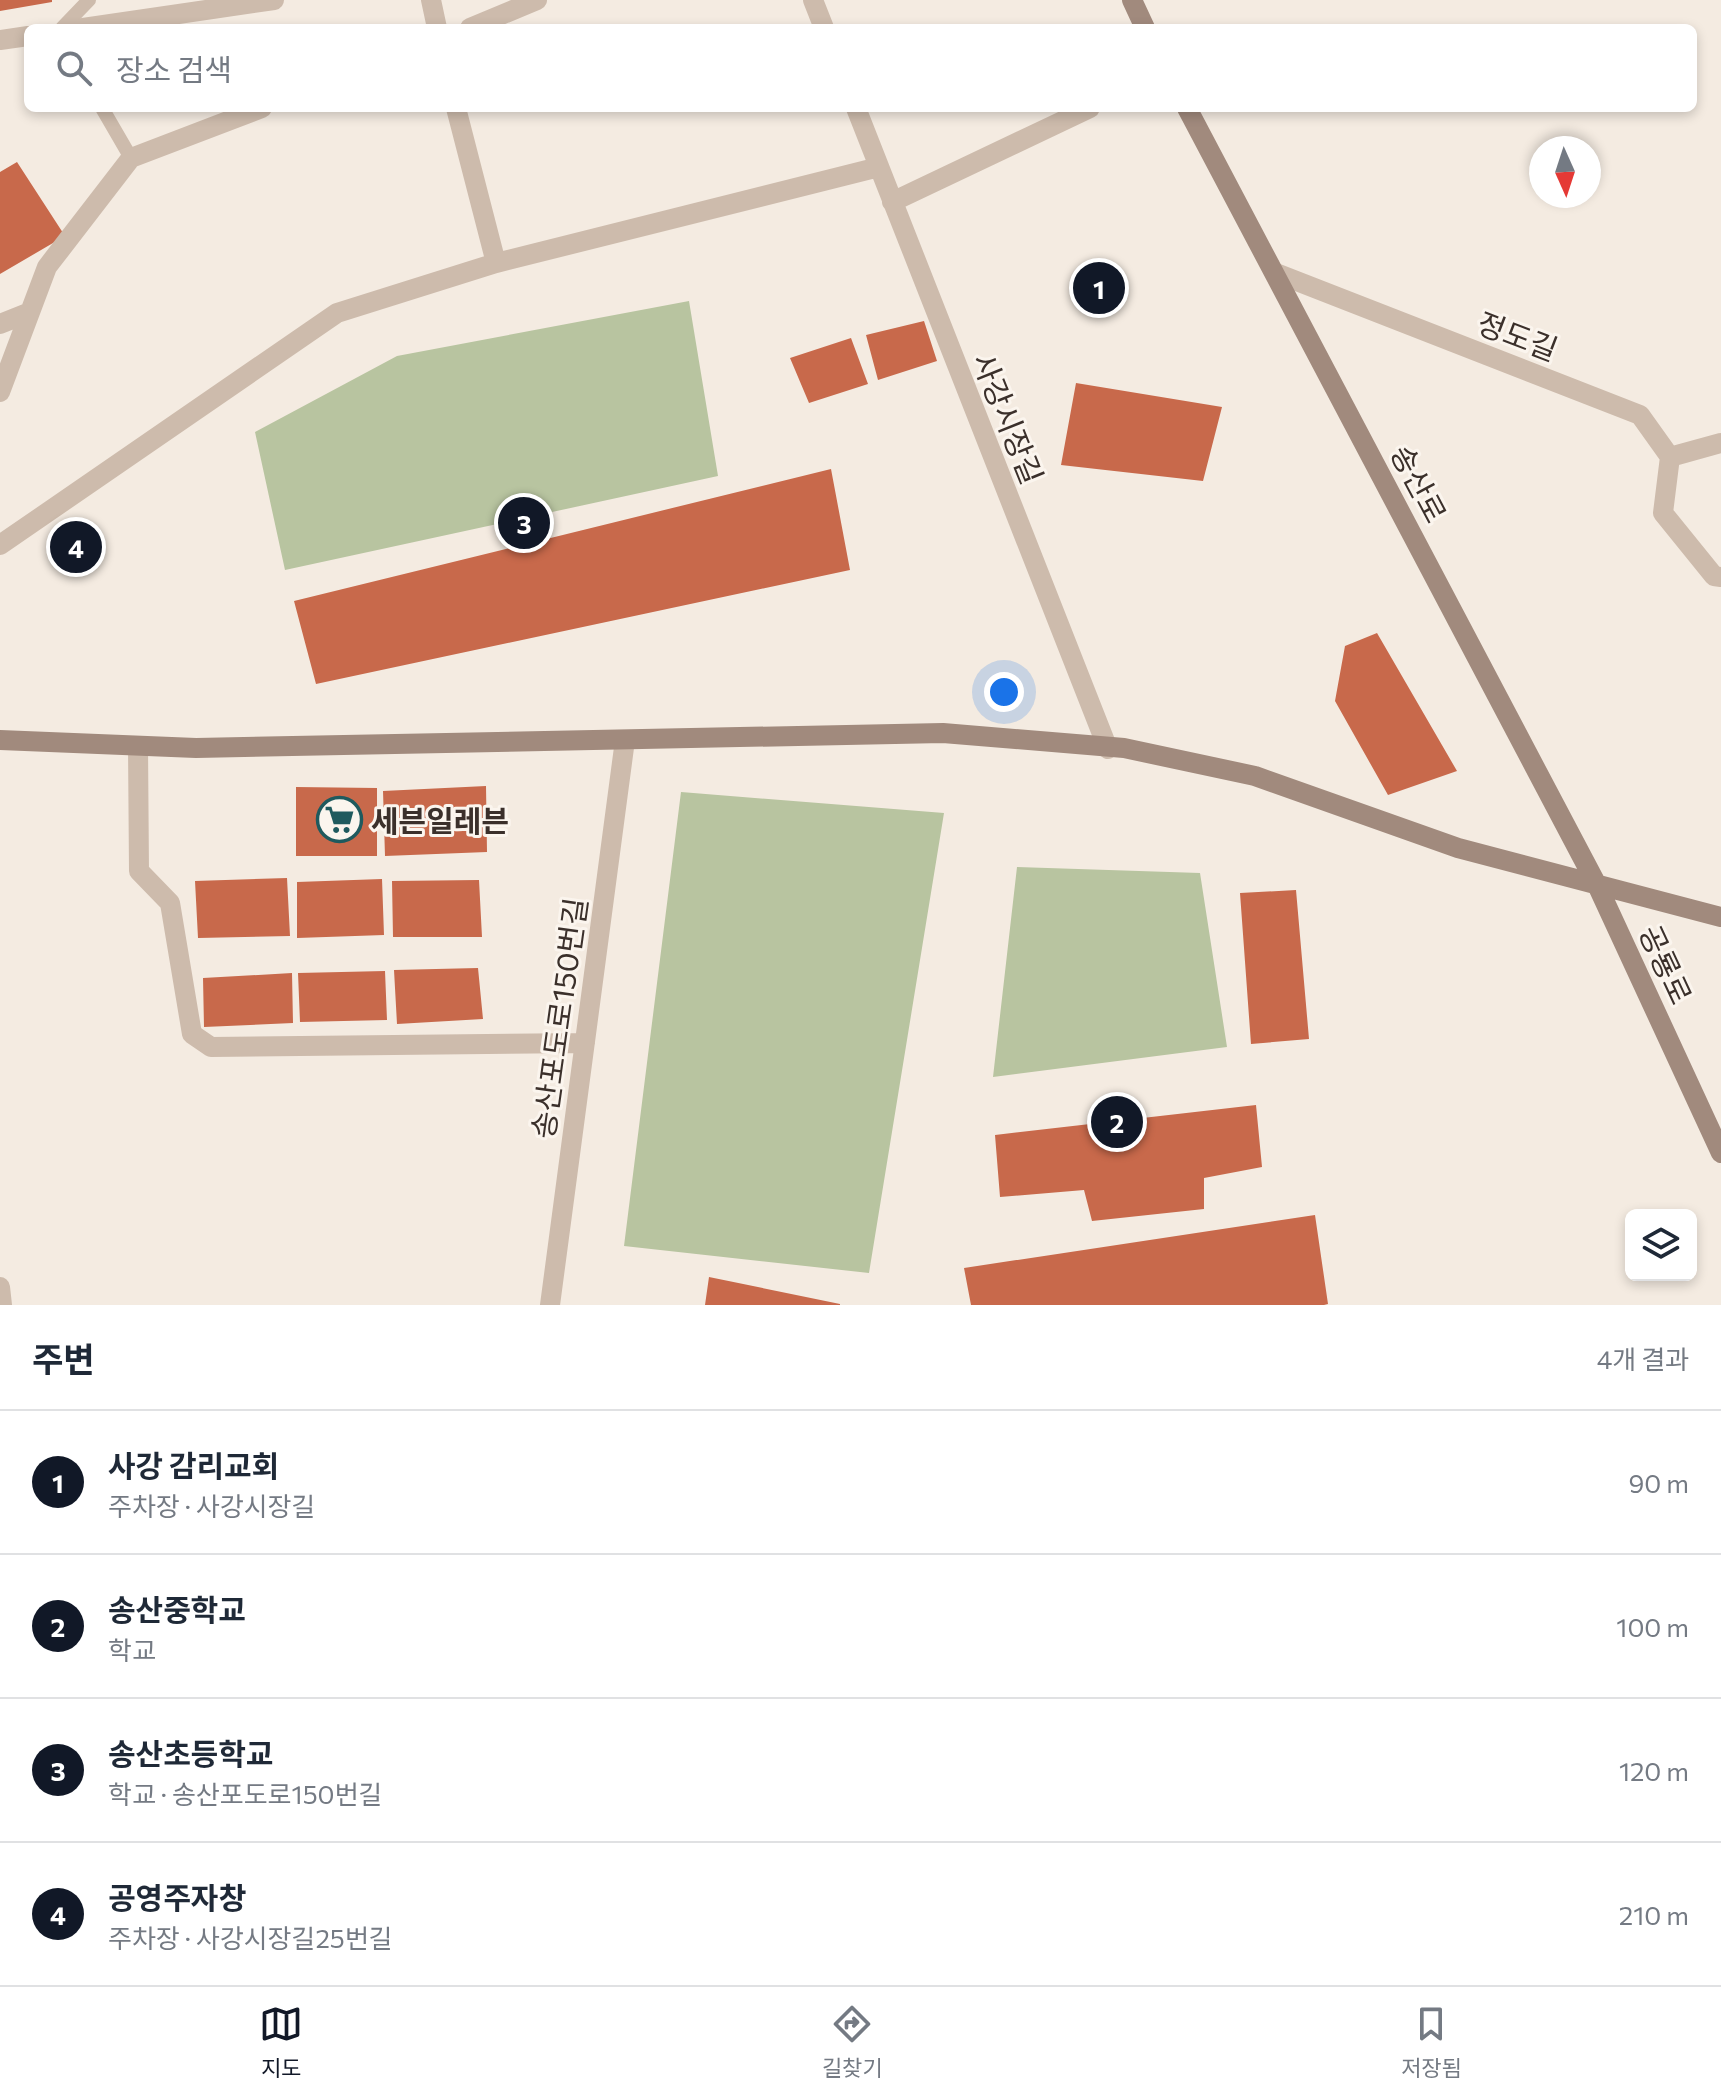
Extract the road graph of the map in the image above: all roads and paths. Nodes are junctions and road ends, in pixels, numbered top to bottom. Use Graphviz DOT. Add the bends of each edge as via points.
graph roads {
  1 [pos="89,0"];
  2 [pos="274,0"];
  3 [pos="431,0"];
  4 [pos="537,0"];
  5 [pos="813,0"];
  6 [pos="1132,0"];
  7 [pos="66,24"];
  8 [pos="110,24"];
  9 [pos="436,24"];
  10 [pos="480,24"];
  11 [pos="822,24"];
  12 [pos="1143,24"];
  13 [pos="24,37"];
  14 [pos="0,40"];
  15 [pos="104,112"];
  16 [pos="252,112"];
  17 [pos="457,112"];
  18 [pos="858,112"];
  19 [pos="1082,112"];
  20 [pos="1189,112"];
  21 [pos="131,158"];
  22 [pos="879,167"];
  23 [pos="892,202"];
  24 [pos="496,263"];
  25 [pos="1276,273"];
  26 [pos="30,312"];
  27 [pos="0,324"];
  28 [pos="0,392"];
  29 [pos="1721,443"];
  30 [pos="1670,457"];
  31 [pos="0,545"];
  32 [pos="1721,577"];
  33 [pos="0,740"];
  34 [pos="625,740"];
  35 [pos="138,746"];
  36 [pos="1108,749"];
  37 [pos="1598,887"];
  38 [pos="1721,917"];
  39 [pos="585,1043"];
  40 [pos="1721,1153"];
  41 [pos="0,1287"];
  42 [pos="2,1305"];
  43 [pos="550,1305"];
  1 -- 7 [label="lane"];
  2 -- 8 [label="street"];
  3 -- 9 [label="street"];
  4 -- 10 [label="street"];
  5 -- 11 [label="street"];
  6 -- 12 [label="main road"];
  13 -- 14 [label="street"];
  15 -- 21 [label="lane"];
  16 -- 21 [label="street"];
  17 -- 24 [label="street"];
  18 -- 22 [label="street, 사강시장길"];
  19 -- 23 [label="street"];
  20 -- 25 [label="main road, 송산로"];
  21 -- 26 [label="street" via="47,267"];
  22 -- 23 [label="street, 사강시장길"];
  22 -- 24 [label="street"];
  23 -- 36 [label="street, 사강시장길"];
  24 -- 31 [label="street" via="337,313"];
  25 -- 30 [label="street, 정도길" via="1640,415"];
  25 -- 37 [label="main road, 송산로"];
  26 -- 27 [label="street"];
  26 -- 28 [label="street"];
  29 -- 30 [label="street"];
  30 -- 32 [label="street" via="1663,513 1714,576"];
  33 -- 35 [label="main road"];
  34 -- 35 [label="main road"];
  34 -- 36 [label="main road" via="943,733"];
  34 -- 39 [label="street, 송산포도로150번길"];
  35 -- 39 [label="street" via="139,871 170,903 192,1034 211,1047"];
  36 -- 37 [label="main road" via="1255,776 1458,848"];
  37 -- 38 [label="main road"];
  37 -- 40 [label="main road, 공룡로"];
  39 -- 43 [label="street, 송산포도로150번길"];
  41 -- 42 [label="street"];
}
